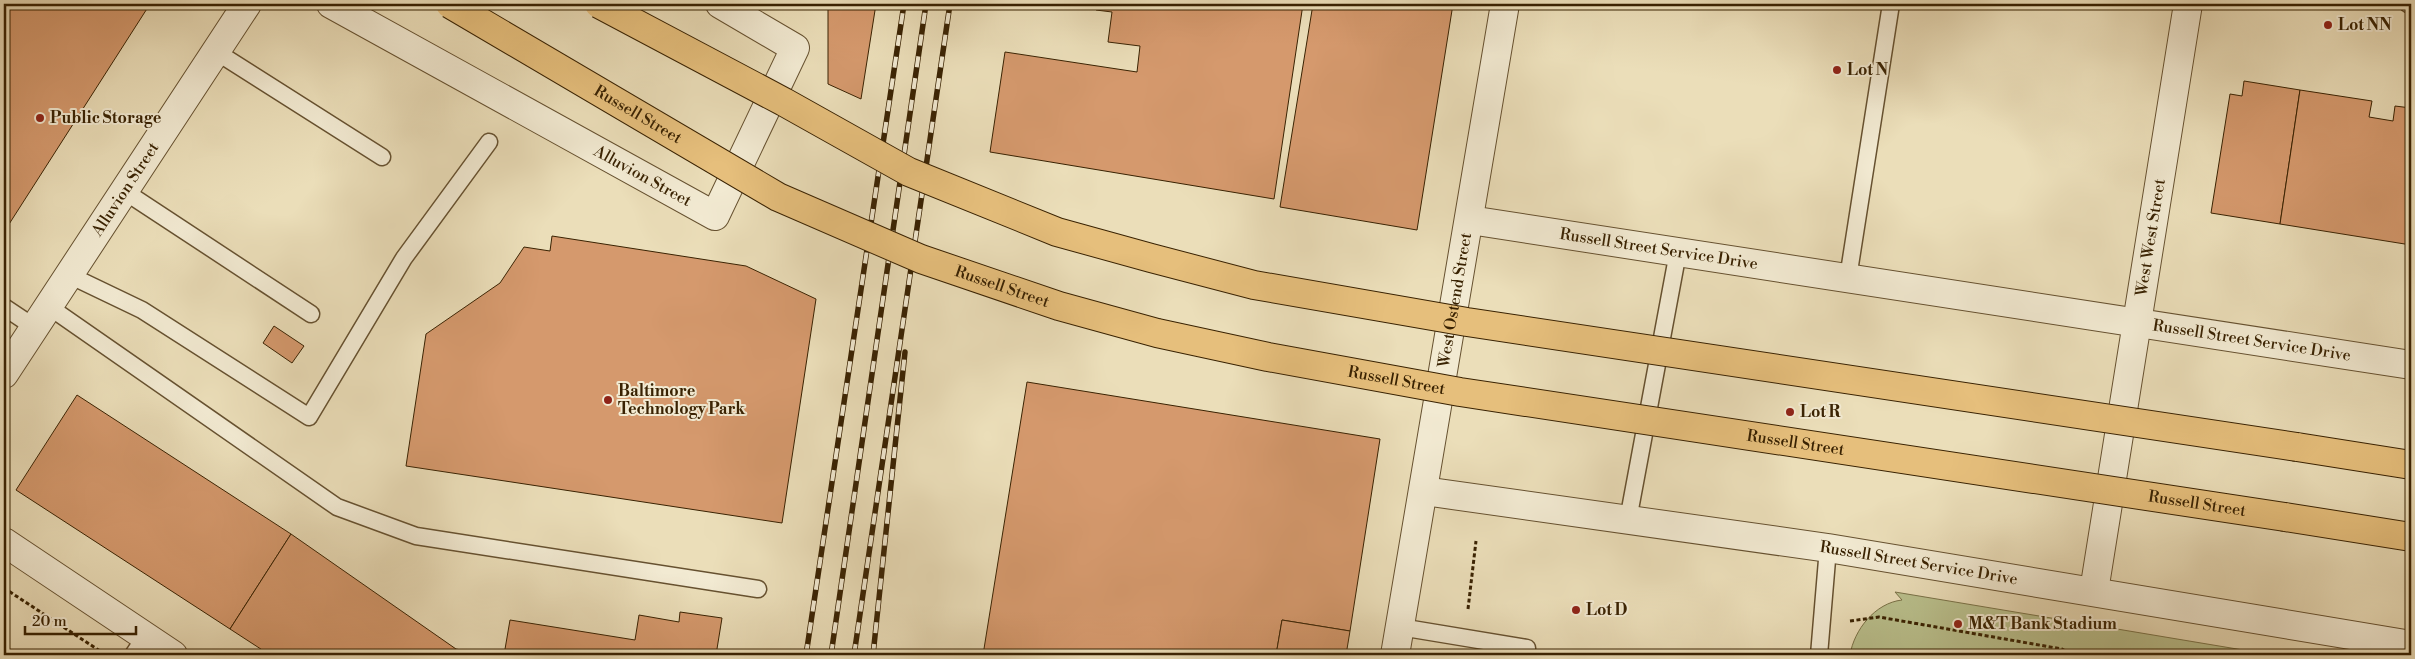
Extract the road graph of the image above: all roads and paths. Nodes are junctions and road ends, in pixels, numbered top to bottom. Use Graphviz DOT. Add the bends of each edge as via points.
graph roads {
  1 [pos="246,4"];
  2 [pos="331,4"];
  3 [pos="450,4"];
  4 [pos="598,4"];
  5 [pos="720,4"];
  6 [pos="1505,4"];
  7 [pos="1891,4"];
  8 [pos="2188,4"];
  9 [pos="216,51"];
  10 [pos="489,142"];
  11 [pos="382,157"];
  12 [pos="124,191"];
  13 [pos="1470,220"];
  14 [pos="1678,252"];
  15 [pos="69,275"];
  16 [pos="1848,278"];
  17 [pos="4,307"];
  18 [pos="311,314"];
  19 [pos="41,316"];
  20 [pos="2137,323"];
  21 [pos="2411,366"];
  22 [pos="4,374"];
  23 [pos="2411,465"];
  24 [pos="1424,491"];
  25 [pos="1628,520"];
  26 [pos="2411,537"];
  27 [pos="1476,541"];
  28 [pos="4,542"];
  29 [pos="1828,548"];
  30 [pos="4,588"];
  31 [pos="758,589"];
  32 [pos="8,590"];
  33 [pos="2094,591"];
  34 [pos="4,596"];
  35 [pos="1468,609"];
  36 [pos="1822,626"];
  37 [pos="1400,627"];
  38 [pos="2411,645"];
  39 [pos="139,646"];
  40 [pos="1527,648"];
  41 [pos="106,655"];
  42 [pos="173,655"];
  43 [pos="1395,655"];
  44 [pos="1819,655"];
  45 [pos="2072,655"];
  1 -- 9 [label="street, Alluvion Street"];
  2 -- 5 [label="street, Alluvion Street" via="715,216 795,48"];
  3 -- 26 [label="main road, Russell Street, bridge" via="778,197 921,259 1068,309 1176,337 1460,392"];
  4 -- 23 [label="main road, bridge" via="909,172 1057,232 1254,285 1467,322"];
  6 -- 13 [label="street, West Ostend Street"];
  7 -- 16 [label="lane"];
  8 -- 20 [label="street, West West Street"];
  9 -- 11 [label="lane"];
  9 -- 12 [label="street, Alluvion Street"];
  10 -- 15 [label="lane" via="404,258 309,417 142,310"];
  12 -- 15 [label="street, Alluvion Street"];
  12 -- 18 [label="lane"];
  13 -- 14 [label="street, Russell Street Service Drive"];
  13 -- 24 [label="street, West Ostend Street"];
  14 -- 16 [label="street, Russell Street Service Drive"];
  14 -- 25 [label="lane"];
  15 -- 19 [label="street, Alluvion Street"];
  16 -- 20 [label="street, Russell Street Service Drive"];
  17 -- 19 [label="lane"];
  19 -- 22 [label="street, Alluvion Street"];
  19 -- 31 [label="lane" via="338,507 416,536"];
  20 -- 21 [label="street, Russell Street Service Drive"];
  20 -- 33 [label="street, West West Street"];
  24 -- 25 [label="street, Russell Street Service Drive"];
  24 -- 37 [label="street, West Ostend Street"];
  25 -- 29 [label="street, Russell Street Service Drive"];
  27 -- 35 [label="path"];
  28 -- 39 [label="street"];
  29 -- 33 [label="street, Russell Street Service Drive"];
  29 -- 36 [label="lane"];
  30 -- 32 [label="path"];
  32 -- 34 [label="path"];
  32 -- 41 [label="path"];
  33 -- 38 [label="street, Russell Street Service Drive"];
  36 -- 44 [label="lane"];
  36 -- 45 [label="path" via="1880,617 2062,649"];
  37 -- 40 [label="lane"];
  37 -- 43 [label="street, West Ostend Street"];
  39 -- 42 [label="street"];
}
